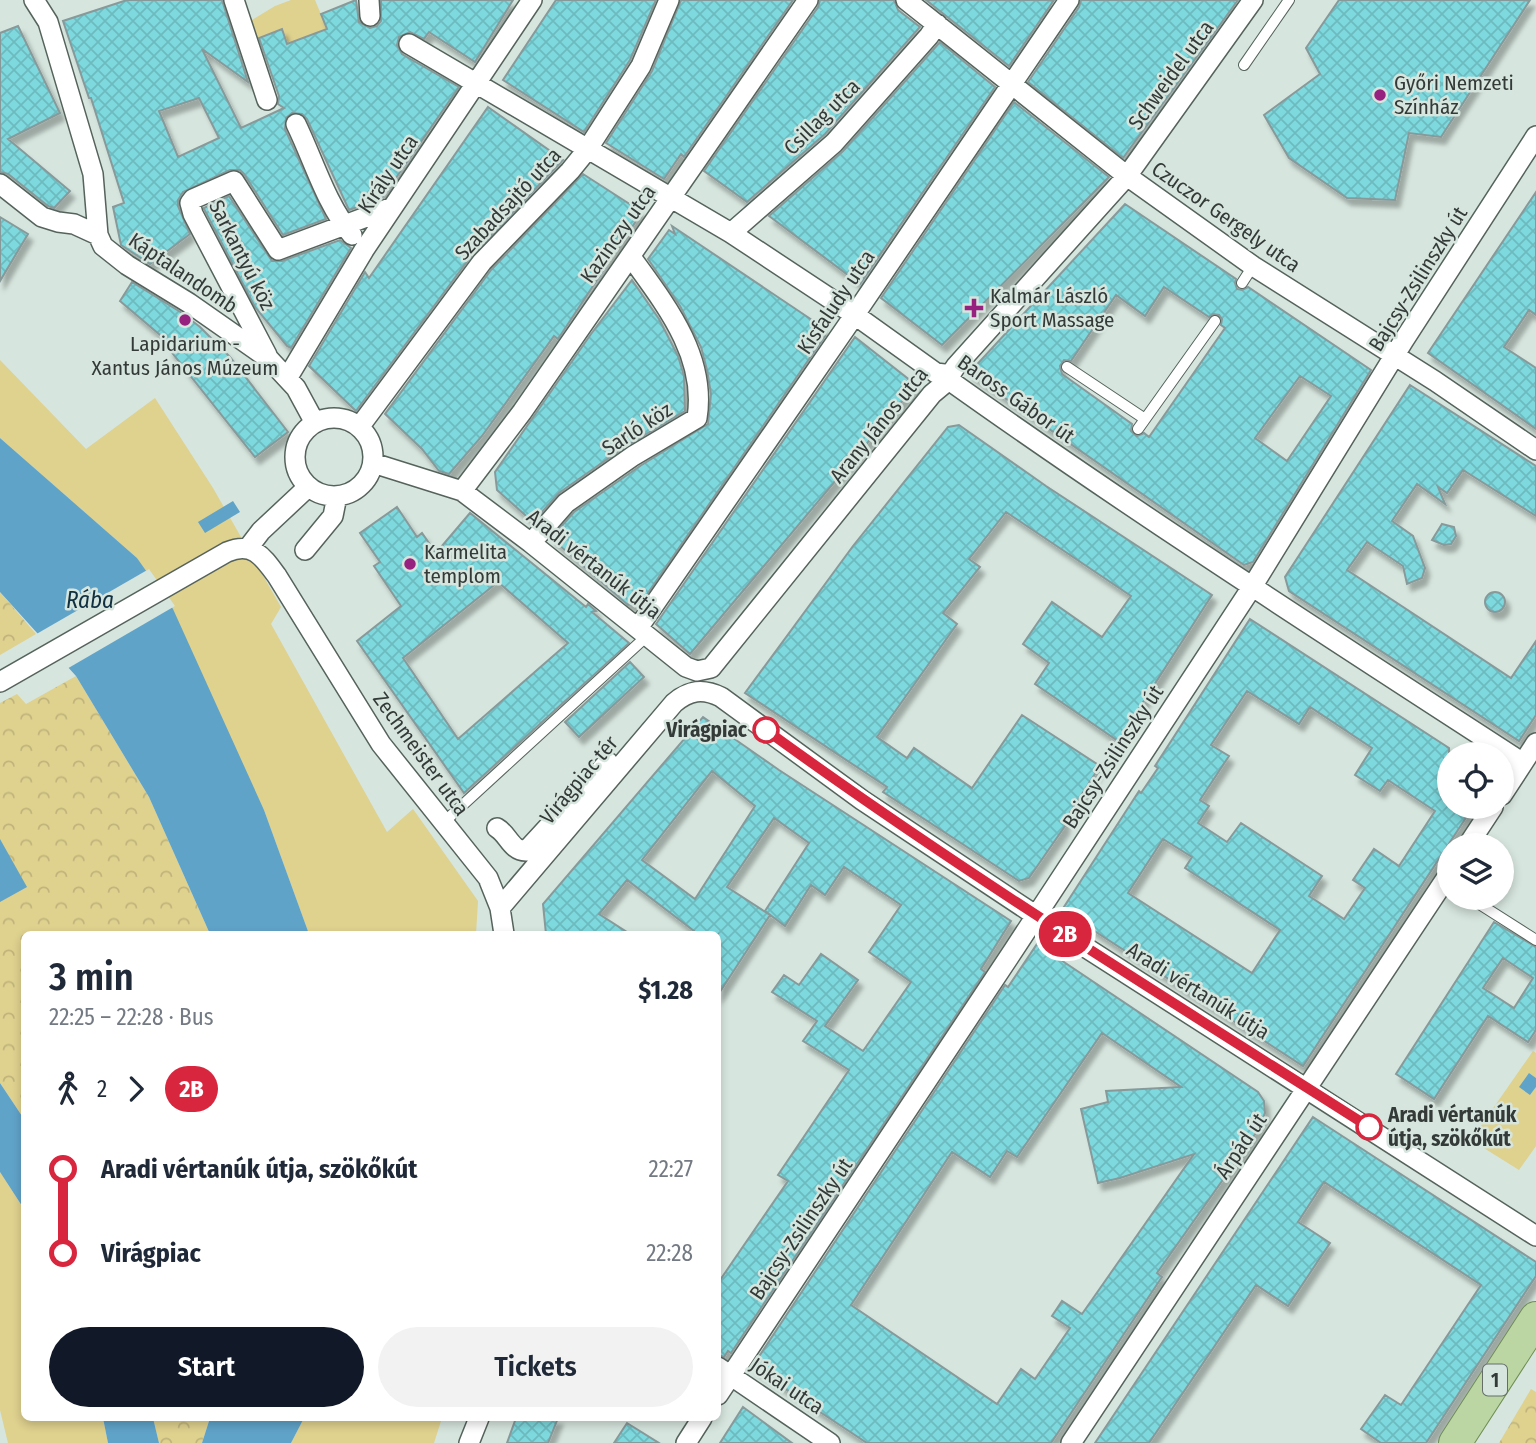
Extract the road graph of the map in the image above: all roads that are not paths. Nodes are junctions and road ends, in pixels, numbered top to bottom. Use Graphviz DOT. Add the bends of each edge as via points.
graph roads {
  1 [pos="34,0"];
  2 [pos="53,0"];
  3 [pos="234,0"];
  4 [pos="668,0"];
  5 [pos="808,0"];
  6 [pos="905,0"];
  7 [pos="1069,0"];
  8 [pos="1253,0"];
  9 [pos="1289,0"];
  10 [pos="527,3"];
  11 [pos="48,22"];
  12 [pos="937,24"];
  13 [pos="409,44"];
  14 [pos="1244,65"];
  15 [pos="476,85"];
  16 [pos="1012,85"];
  17 [pos="267,100"];
  18 [pos="296,124"];
  19 [pos="1536,136"];
  20 [pos="587,150"];
  21 [pos="1127,176"];
  22 [pos="0,184"];
  23 [pos="672,198"];
  24 [pos="393,207"];
  25 [pos="344,226"];
  26 [pos="731,233"];
  27 [pos="98,234"];
  28 [pos="364,250"];
  29 [pos="631,257"];
  30 [pos="1254,266"];
  31 [pos="1242,283"];
  32 [pos="855,315"];
  33 [pos="1215,321"];
  34 [pos="1395,357"];
  35 [pos="269,359"];
  36 [pos="1067,367"];
  37 [pos="288,377"];
  38 [pos="946,379"];
  39 [pos="1145,419"];
  40 [pos="315,423"];
  41 [pos="360,426"];
  42 [pos="1138,429"];
  43 [pos="1536,450"];
  44 [pos="373,463"];
  45 [pos="298,478"];
  46 [pos="462,491"];
  47 [pos="337,496"];
  48 [pos="531,543"];
  49 [pos="248,548"];
  50 [pos="305,550"];
  51 [pos="1252,587"];
  52 [pos="643,631"];
  53 [pos="696,677"];
  54 [pos="8,678"];
  55 [pos="1536,743"];
  56 [pos="1523,762"];
  57 [pos="1514,776"];
  58 [pos="442,823"];
  59 [pos="497,828"];
  60 [pos="1437,895"];
  61 [pos="500,908"];
  62 [pos="1489,910"];
  63 [pos="1035,915"];
  64 [pos="504,931"];
  65 [pos="1536,940"];
  66 [pos="1308,1088"];
  67 [pos="1536,1236"];
  68 [pos="1536,1318"];
  69 [pos="724,1371"];
  70 [pos="479,1421"];
  71 [pos="700,1421"];
  72 [pos="469,1443"];
  73 [pos="686,1443"];
  74 [pos="830,1443"];
  75 [pos="1071,1443"];
  76 [pos="1455,1443"];
  1 -- 11 [label="street"];
  2 -- 11 [label="street"];
  3 -- 17 [label="street"];
  4 -- 20 [label="street, Szabadsajtó utca" via="640,66"];
  5 -- 23 [label="street, Kazinczy utca"];
  6 -- 12 [label="street, Czuczor Gergely utca"];
  7 -- 16 [label="street, Kisfaludy utca"];
  8 -- 21 [label="street, Schweidel utca"];
  9 -- 14 [label="lane"];
  10 -- 15 [label="street, Király utca"];
  11 -- 27 [label="street, Káptalandomb" via="93,174"];
  12 -- 16 [label="street, Czuczor Gergely utca"];
  12 -- 26 [label="street, Csillag utca" via="834,143"];
  13 -- 15 [label="street, Baross Gábor út"];
  15 -- 20 [label="street, Baross Gábor út"];
  15 -- 24 [label="street, Király utca"];
  16 -- 21 [label="street, Czuczor Gergely utca"];
  16 -- 32 [label="street, Kisfaludy utca"];
  18 -- 25 [label="street"];
  19 -- 34 [label="street, Bajcsy-Zsilinszky út"];
  20 -- 23 [label="street, Baross Gábor út"];
  20 -- 41 [label="street, Szabadsajtó utca" via="482,262"];
  21 -- 30 [label="street, Czuczor Gergely utca"];
  21 -- 38 [label="street, Arany János utca"];
  22 -- 27 [label="street" via="43,216"];
  23 -- 26 [label="street, Baross Gábor út"];
  23 -- 29 [label="street, Kazinczy utca"];
  24 -- 25 [label="street"];
  24 -- 28 [label="street, Király utca"];
  25 -- 28 [label="street"];
  25 -- 35 [label="street, Sarkantyú köz" via="278,250 234,181 190,203"];
  26 -- 32 [label="street, Baross Gábor út"];
  27 -- 35 [label="street, Káptalandomb" via="103,246 127,265"];
  28 -- 37 [label="street, Király utca"];
  29 -- 46 [label="street, Kazinczy utca"];
  29 -- 48 [label="street, Sarló köz" via="674,316 694,362 697,418 566,503"];
  30 -- 31 [label="lane"];
  30 -- 34 [label="street, Czuczor Gergely utca"];
  32 -- 38 [label="street, Baross Gábor út"];
  32 -- 52 [label="street, Kisfaludy utca"];
  33 -- 39 [label="lane"];
  34 -- 43 [label="street, Czuczor Gergely utca"];
  34 -- 51 [label="street, Bajcsy-Zsilinszky út"];
  35 -- 37 [label="street, Káptalandomb"];
  36 -- 39 [label="lane"];
  37 -- 40 [label="street, Káptalandomb"];
  38 -- 51 [label="street, Baross Gábor út"];
  38 -- 53 [label="street, Arany János utca" via="715,664"];
  39 -- 42 [label="lane"];
  40 -- 41 [label="street" via="334,417"];
  40 -- 45 [label="street" via="301,435 296,447"];
  41 -- 44 [label="street" via="371,443"];
  44 -- 46 [label="street, Aradi vértanúk útja"];
  44 -- 47 [label="street" via="360,486"];
  45 -- 47 [label="street" via="319,493"];
  45 -- 49 [label="street"];
  46 -- 48 [label="street, Aradi vértanúk útja"];
  47 -- 50 [label="street" via="333,516"];
  48 -- 52 [label="street, Aradi vértanúk útja"];
  49 -- 54 [label="street" via="232,550 200,567"];
  49 -- 58 [label="street, Zechmeister utca" via="262,556 381,744"];
  51 -- 56 [label="street, Baross Gábor út"];
  51 -- 63 [label="street, Bajcsy-Zsilinszky út"];
  52 -- 53 [label="street, Aradi vértanúk útja"];
  52 -- 58 [label="lane"];
  53 -- 59 [label="street" via="526,851 515,848"];
  53 -- 61 [label="street, Virágpiac tér" via="687,694 674,703"];
  53 -- 63 [label="street, Aradi vértanúk útja" via="862,800"];
  55 -- 56 [label="street"];
  56 -- 57 [label="street"];
  58 -- 61 [label="street, Zechmeister utca" via="480,865"];
  60 -- 66 [label="street, Árpád út"];
  61 -- 64 [label="street, Zechmeister utca"];
  62 -- 65 [label="lane"];
  63 -- 66 [label="street, Aradi vértanúk útja"];
  63 -- 69 [label="street, Bajcsy-Zsilinszky út"];
  66 -- 67 [label="street, Aradi vértanúk útja"];
  66 -- 75 [label="street, Árpád út"];
  68 -- 76 [label="main road, 1"];
  69 -- 74 [label="street, Jókai utca"];
  70 -- 72 [label="street"];
  71 -- 73 [label="street"];
}
